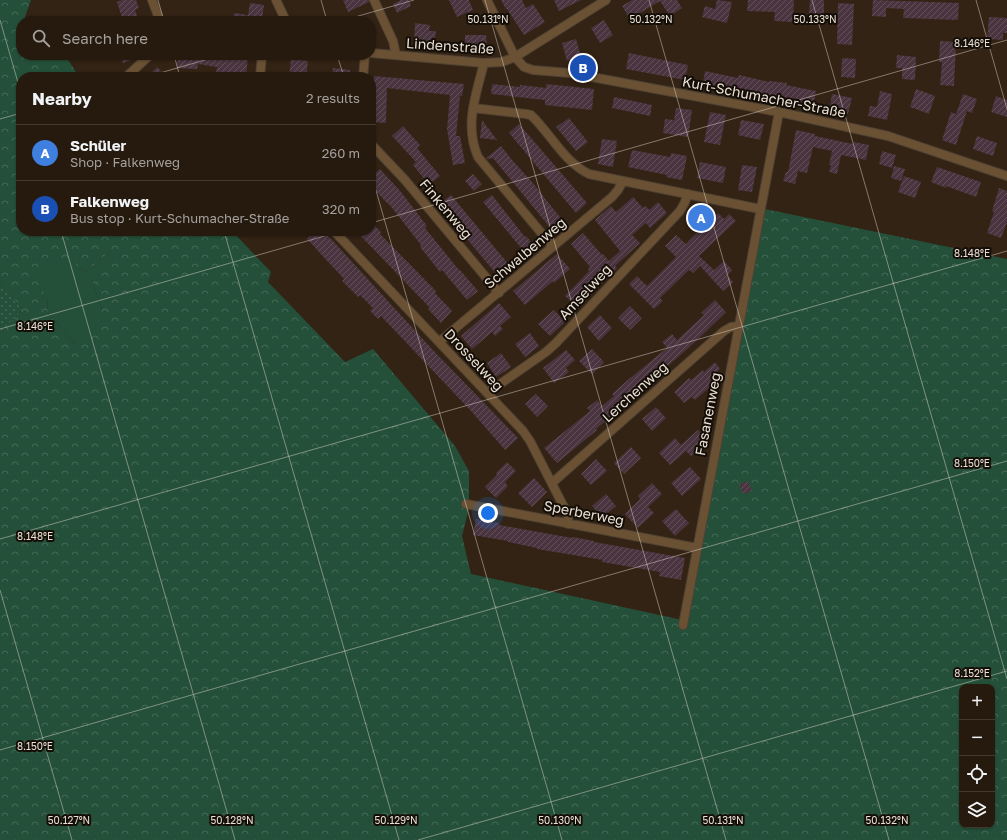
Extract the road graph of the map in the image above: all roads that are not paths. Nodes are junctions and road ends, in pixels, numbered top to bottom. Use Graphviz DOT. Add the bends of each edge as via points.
graph roads {
  1 [pos="152,0"];
  2 [pos="276,0"];
  3 [pos="374,0"];
  4 [pos="487,0"];
  5 [pos="606,0"];
  6 [pos="158,16"];
  7 [pos="284,16"];
  8 [pos="376,53"];
  9 [pos="396,55"];
  10 [pos="515,57"];
  11 [pos="145,60"];
  12 [pos="262,60"];
  13 [pos="365,60"];
  14 [pos="484,63"];
  15 [pos="131,72"];
  16 [pos="260,72"];
  17 [pos="363,72"];
  18 [pos="473,108"];
  19 [pos="779,112"];
  20 [pos="376,149"];
  21 [pos="1007,176"];
  22 [pos="623,181"];
  23 [pos="688,194"];
  24 [pos="760,208"];
  25 [pos="339,236"];
  26 [pos="553,246"];
  27 [pos="499,293"];
  28 [pos="738,326"];
  29 [pos="439,342"];
  30 [pos="487,393"];
  31 [pos="552,483"];
  32 [pos="466,504"];
  33 [pos="568,524"];
  34 [pos="696,548"];
  35 [pos="683,625"];
  1 -- 6 [label="street"];
  2 -- 7 [label="street"];
  3 -- 9 [label="street" via="392,37"];
  4 -- 10 [label="street"];
  5 -- 10 [label="street, Lindenstraße"];
  8 -- 9 [label="street, Lindenstraße"];
  9 -- 14 [label="street, Lindenstraße"];
  10 -- 14 [label="street, Lindenstraße" via="502,62"];
  10 -- 19 [label="street, Kurt-Schumacher-Straße" via="524,67 533,70 577,74"];
  11 -- 15 [label="street"];
  12 -- 16 [label="street"];
  13 -- 17 [label="street"];
  14 -- 18 [label="street"];
  18 -- 22 [label="street" via="531,116 582,171"];
  18 -- 26 [label="street" via="471,134 478,157"];
  19 -- 21 [label="street, Kurt-Schumacher-Straße" via="888,136"];
  19 -- 24 [label="street, Fasanenweg"];
  20 -- 27 [label="street, Finkenweg" via="405,180"];
  22 -- 23 [label="street"];
  22 -- 26 [label="street, Schwalbenweg" via="612,197"];
  23 -- 24 [label="street"];
  23 -- 30 [label="street, Amselweg" via="680,211 556,343"];
  24 -- 28 [label="street, Fasanenweg"];
  25 -- 29 [label="street, Drosselweg"];
  26 -- 27 [label="street, Schwalbenweg"];
  27 -- 29 [label="street, Schwalbenweg"];
  28 -- 31 [label="street, Lerchenweg" via="724,331"];
  28 -- 34 [label="street, Fasanenweg"];
  29 -- 30 [label="street, Drosselweg"];
  30 -- 31 [label="street, Drosselweg" via="523,431"];
  31 -- 33 [label="street, Drosselweg" via="566,511"];
  32 -- 33 [label="street, Sperberweg"];
  33 -- 34 [label="street, Sperberweg"];
  34 -- 35 [label="street, Fasanenweg"];
}
